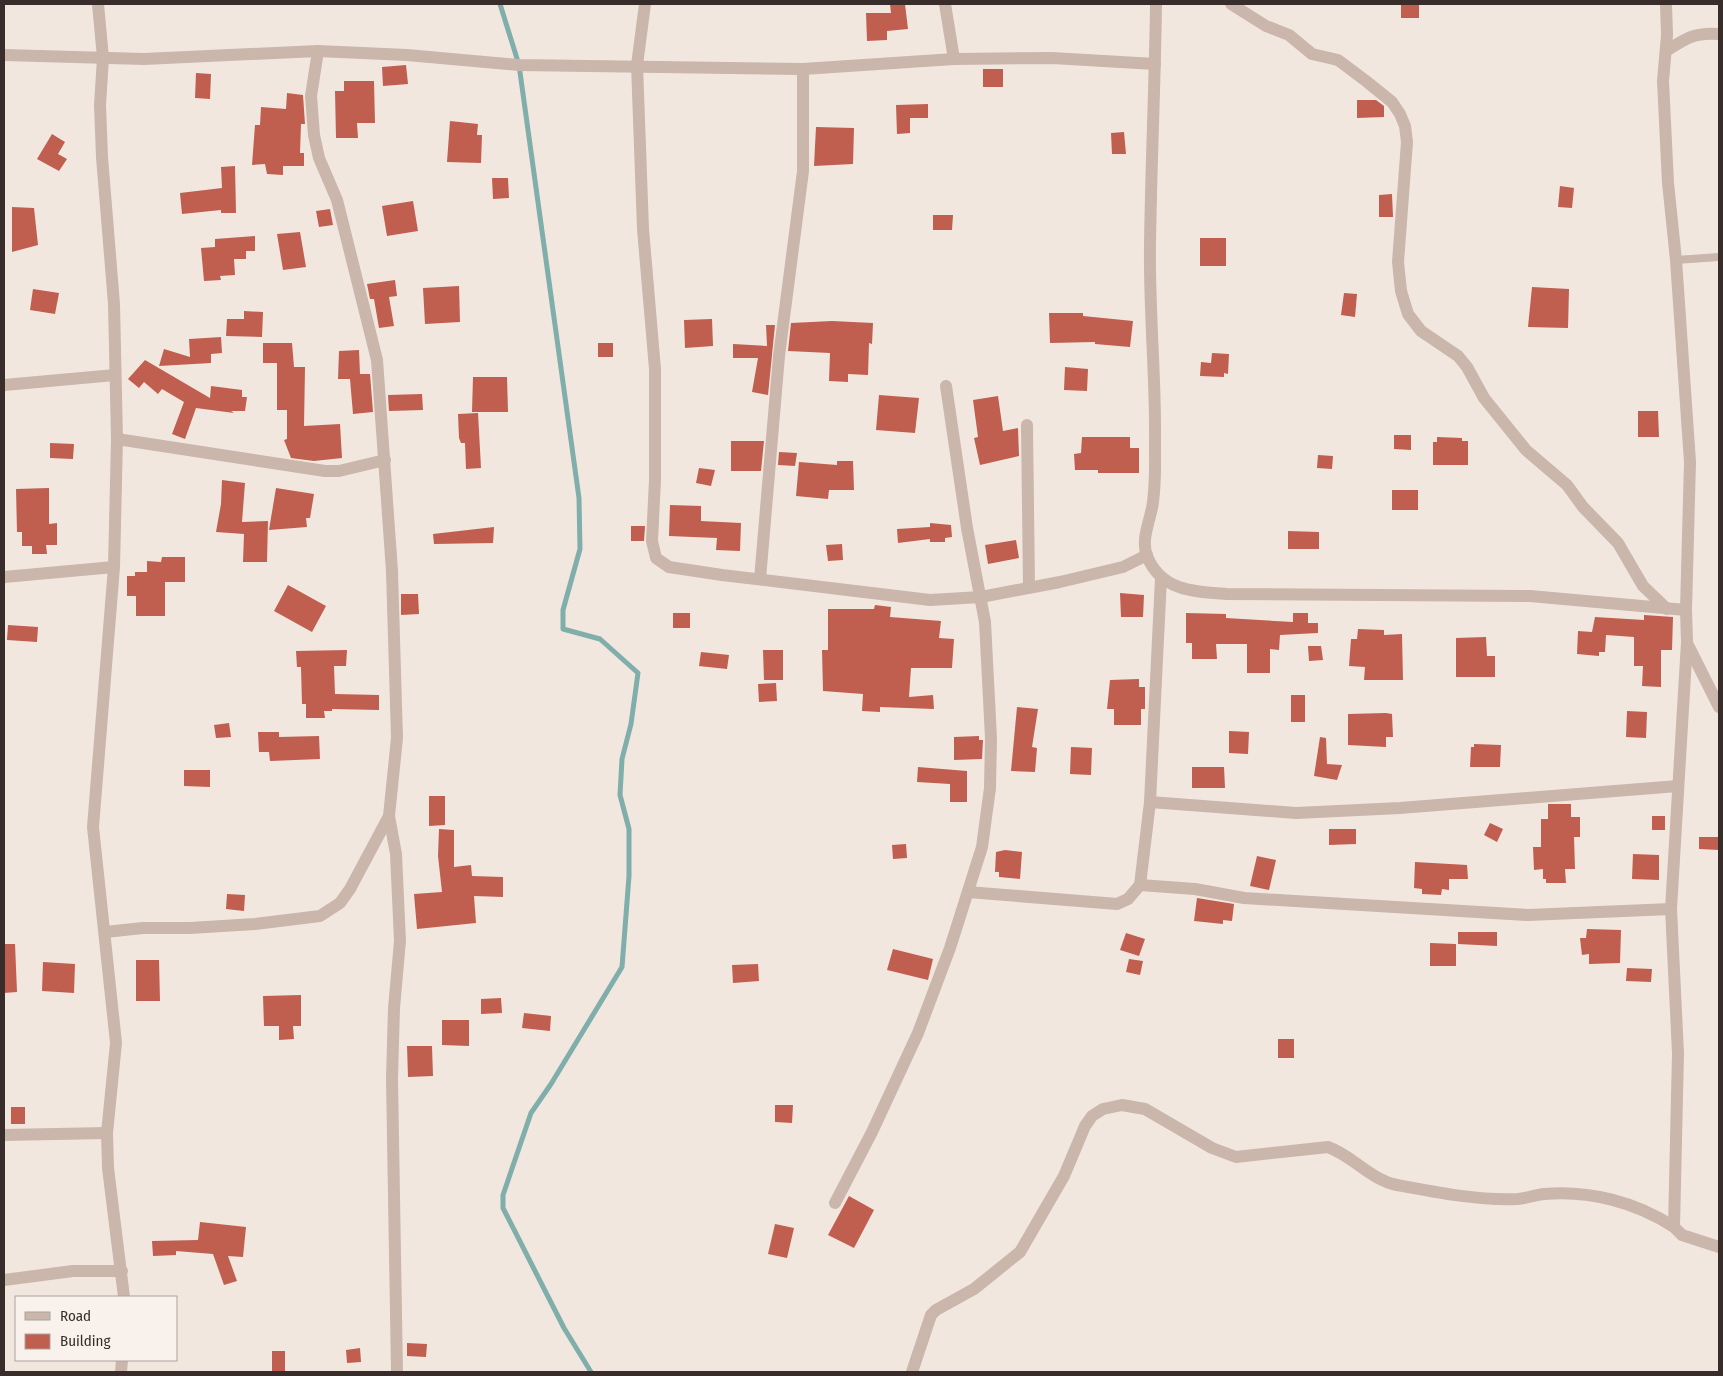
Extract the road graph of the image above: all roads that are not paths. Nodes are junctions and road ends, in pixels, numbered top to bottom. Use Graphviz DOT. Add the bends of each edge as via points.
graph roads {
  1 [pos="98,4"];
  2 [pos="645,4"];
  3 [pos="945,4"];
  4 [pos="1156,4"];
  5 [pos="1232,4"];
  6 [pos="1666,4"];
  7 [pos="1719,34"];
  8 [pos="318,51"];
  9 [pos="1666,51"];
  10 [pos="4,55"];
  11 [pos="103,58"];
  12 [pos="954,59"];
  13 [pos="1155,64"];
  14 [pos="637,66"];
  15 [pos="803,70"];
  16 [pos="1719,257"];
  17 [pos="1676,260"];
  18 [pos="115,375"];
  19 [pos="4,385"];
  20 [pos="946,386"];
  21 [pos="1027,425"];
  22 [pos="117,439"];
  23 [pos="385,460"];
  24 [pos="1147,555"];
  25 [pos="114,567"];
  26 [pos="4,577"];
  27 [pos="1161,578"];
  28 [pos="760,579"];
  29 [pos="1029,587"];
  30 [pos="981,597"];
  31 [pos="1667,609"];
  32 [pos="1686,610"];
  33 [pos="1687,642"];
  34 [pos="1719,707"];
  35 [pos="1678,786"];
  36 [pos="1150,802"];
  37 [pos="389,816"];
  38 [pos="1140,886"];
  39 [pos="968,892"];
  40 [pos="1670,909"];
  41 [pos="105,932"];
  42 [pos="107,1133"];
  43 [pos="4,1135"];
  44 [pos="835,1203"];
  45 [pos="1674,1227"];
  46 [pos="1719,1247"];
  47 [pos="122,1272"];
  48 [pos="4,1280"];
  49 [pos="124,1296"];
  50 [pos="397,1372"];
  51 [pos="912,1372"];
  1 -- 11 [label="street"];
  2 -- 14 [label="street"];
  3 -- 12 [label="street"];
  4 -- 13 [label="street"];
  5 -- 31 [label="street" via="1266,26 1289,35 1312,54 1338,60 1396,108 1405,126 1407,142 1398,262 1401,291 1408,314 1421,331 1458,356 1484,398 1526,450 1567,485 1583,507 1618,543 1643,586"];
  6 -- 9 [label="street"];
  7 -- 9 [label="street" via="1703,32 1688,36"];
  8 -- 11 [label="street" via="210,58"];
  8 -- 14 [label="street" via="519,65"];
  8 -- 23 [label="street" via="311,96 314,135 319,158 337,200 377,360"];
  9 -- 17 [label="street" via="1662,81"];
  10 -- 11 [label="street"];
  11 -- 18 [label="street" via="100,105 114,304"];
  12 -- 13 [label="street" via="1052,58"];
  12 -- 15 [label="street"];
  13 -- 24 [label="street" via="1150,247 1155,442 1152,507 1146,531"];
  14 -- 15 [label="street"];
  14 -- 28 [label="street" via="643,229 655,369 653,551 656,558 669,567"];
  15 -- 28 [label="street" via="803,171 780,356"];
  16 -- 17 [label="lane"];
  17 -- 32 [label="street" via="1690,462"];
  18 -- 19 [label="street"];
  18 -- 22 [label="street"];
  20 -- 30 [label="street" via="967,528"];
  21 -- 29 [label="street"];
  22 -- 23 [label="street" via="325,471 339,471"];
  22 -- 25 [label="street"];
  23 -- 37 [label="street" via="397,738"];
  24 -- 27 [label="street"];
  24 -- 29 [label="street" via="1105,572"];
  25 -- 26 [label="street"];
  25 -- 41 [label="street" via="93,827"];
  27 -- 31 [label="street" via="1191,592 1530,596"];
  27 -- 36 [label="street"];
  28 -- 30 [label="street" via="930,600"];
  29 -- 30 [label="street"];
  30 -- 39 [label="street" via="986,622 992,738 990,788 982,847"];
  31 -- 32 [label="street"];
  32 -- 33 [label="street"];
  33 -- 34 [label="street"];
  33 -- 35 [label="street"];
  35 -- 36 [label="street" via="1296,813"];
  35 -- 40 [label="street"];
  36 -- 38 [label="street"];
  37 -- 41 [label="street" via="350,889 340,903 320,916 255,924"];
  37 -- 50 [label="street" via="396,854 400,941 392,1079"];
  38 -- 39 [label="street" via="1128,899 1117,904"];
  38 -- 40 [label="street" via="1195,889 1244,898 1528,915"];
  39 -- 44 [label="street" via="918,1034"];
  40 -- 45 [label="street" via="1678,1052"];
  41 -- 42 [label="street" via="116,1043"];
  42 -- 43 [label="street"];
  42 -- 47 [label="street" via="112,1206"];
  45 -- 46 [label="street" via="1682,1235"];
  45 -- 51 [label="street" via="1653,1213 1632,1205 1578,1195 1486,1198 1395,1185 1372,1175 1338,1150 1328,1147 1236,1157 1212,1148 1145,1110 1134,1106 1112,1106 1092,1116 1084,1126 1064,1176 1020,1252 974,1289 931,1315"];
  47 -- 48 [label="street" via="73,1271"];
  47 -- 49 [label="street"];
}
